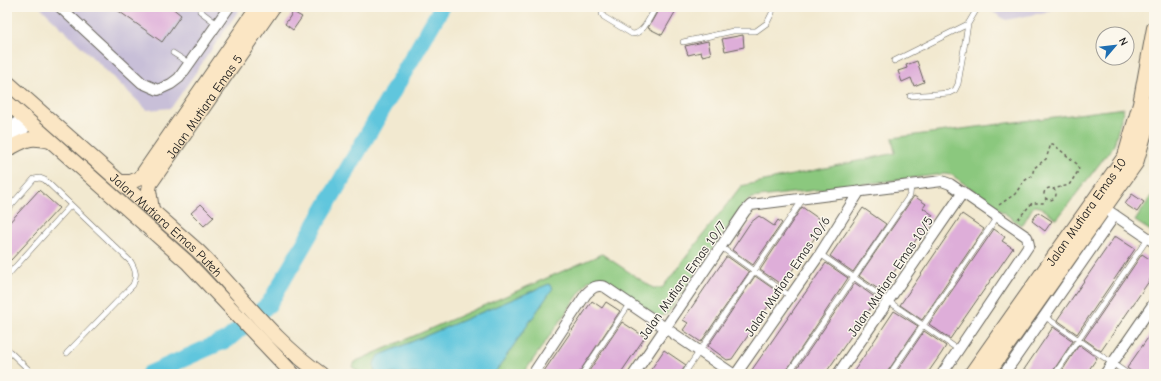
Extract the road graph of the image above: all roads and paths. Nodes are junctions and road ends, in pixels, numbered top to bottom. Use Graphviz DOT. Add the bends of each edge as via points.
graph roads {
  1 [pos="60,7"];
  2 [pos="229,7"];
  3 [pos="258,7"];
  4 [pos="273,7"];
  5 [pos="603,7"];
  6 [pos="656,7"];
  7 [pos="772,7"];
  8 [pos="978,7"];
  9 [pos="200,12"];
  10 [pos="217,24"];
  11 [pos="968,24"];
  12 [pos="1154,28"];
  13 [pos="683,42"];
  14 [pos="174,53"];
  15 [pos="894,61"];
  16 [pos="189,63"];
  17 [pos="7,82"];
  18 [pos="910,96"];
  19 [pos="1154,101"];
  20 [pos="7,102"];
  21 [pos="26,117"];
  22 [pos="54,123"];
  23 [pos="50,141"];
  24 [pos="9,146"];
  25 [pos="120,182"];
  26 [pos="911,185"];
  27 [pos="1053,189"];
  28 [pos="859,192"];
  29 [pos="963,192"];
  30 [pos="804,198"];
  31 [pos="1046,199"];
  32 [pos="71,205"];
  33 [pos="1104,208"];
  34 [pos="7,210"];
  35 [pos="152,210"];
  36 [pos="995,215"];
  37 [pos="1095,221"];
  38 [pos="1011,226"];
  39 [pos="1151,240"];
  40 [pos="721,247"];
  41 [pos="820,254"];
  42 [pos="755,271"];
  43 [pos="8,274"];
  44 [pos="854,277"];
  45 [pos="790,296"];
  46 [pos="888,301"];
  47 [pos="1154,303"];
  48 [pos="630,304"];
  49 [pos="1044,316"];
  50 [pos="923,325"];
  51 [pos="665,328"];
  52 [pos="1079,340"];
  53 [pos="7,349"];
  54 [pos="959,350"];
  55 [pos="699,351"];
  56 [pos="68,353"];
  57 [pos="1113,363"];
  58 [pos="33,374"];
  59 [pos="293,374"];
  60 [pos="321,374"];
  61 [pos="533,374"];
  62 [pos="582,374"];
  63 [pos="634,374"];
  64 [pos="684,374"];
  65 [pos="734,374"];
  66 [pos="788,374"];
  67 [pos="838,374"];
  68 [pos="890,374"];
  69 [pos="942,374"];
  70 [pos="971,374"];
  71 [pos="987,374"];
  72 [pos="1004,374"];
  73 [pos="1055,374"];
  74 [pos="1105,374"];
  75 [pos="1128,374"];
  1 -- 16 [label="street" via="142,83 150,87 158,90 171,84"];
  2 -- 10 [label="street"];
  3 -- 25 [label="street, Jalan Mutiara Emas 5" via="140,178 131,182"];
  4 -- 35 [label="street, Jalan Mutiara Emas 5" via="150,184"];
  5 -- 6 [label="lane" via="604,17 636,34 642,30"];
  7 -- 13 [label="lane" via="767,23 756,30 733,31"];
  8 -- 11 [label="lane"];
  9 -- 10 [label="lane"];
  10 -- 16 [label="street"];
  11 -- 15 [label="lane"];
  11 -- 18 [label="lane" via="956,90 949,93"];
  12 -- 33 [label="street, Jalan Mutiara Emas 10" via="1140,104 1125,156"];
  14 -- 16 [label="lane"];
  17 -- 21 [label="street"];
  17 -- 22 [label="street, Jalan Mutiara Emas Puteh"];
  19 -- 33 [label="street, Jalan Mutiara Emas 10" via="1136,163"];
  20 -- 21 [label="street, Jalan Mutiara Emas Puteh"];
  21 -- 22 [label="street" via="38,116"];
  21 -- 23 [label="street, Jalan Mutiara Emas Puteh"];
  21 -- 24 [label="street"];
  22 -- 25 [label="street, Jalan Mutiara Emas Puteh"];
  23 -- 24 [label="street" via="34,138"];
  23 -- 59 [label="street, Jalan Mutiara Emas Puteh" via="187,262"];
  25 -- 35 [label="street, Jalan Mutiara Emas Puteh"];
  26 -- 28 [label="street"];
  26 -- 29 [label="street" via="942,181"];
  26 -- 44 [label="lane" via="910,195"];
  27 -- 31 [label="path" via="1045,190 1043,195"];
  27 -- 31 [label="path" via="1056,194 1054,199"];
  27 -- 36 [label="path" via="1069,185 1079,170 1077,164 1051,144 1044,162 1034,168 1032,176 1024,181"];
  28 -- 30 [label="street"];
  28 -- 41 [label="street, Jalan Mutiara Emas 10/6"];
  29 -- 36 [label="street"];
  29 -- 46 [label="street, Jalan Mutiara Emas 10/5"];
  30 -- 40 [label="street, Jalan Mutiara Emas 10/7" via="755,204 745,212"];
  30 -- 42 [label="lane"];
  31 -- 38 [label="path" via="1043,203 1032,202"];
  32 -- 34 [label="lane" via="40,178 34,179"];
  32 -- 43 [label="lane"];
  32 -- 56 [label="lane" via="130,262 136,276 132,284"];
  33 -- 37 [label="street, Jalan Mutiara Emas 10"];
  33 -- 39 [label="street"];
  35 -- 60 [label="street, Jalan Mutiara Emas Puteh" via="208,262 287,348"];
  36 -- 38 [label="street"];
  36 -- 50 [label="lane"];
  37 -- 49 [label="street"];
  37 -- 70 [label="street, Jalan Mutiara Emas 10"];
  37 -- 71 [label="street, Jalan Mutiara Emas 10"];
  38 -- 54 [label="street" via="1026,237 1029,245"];
  39 -- 52 [label="lane"];
  40 -- 42 [label="lane"];
  40 -- 51 [label="street, Jalan Mutiara Emas 10/7"];
  41 -- 44 [label="lane"];
  41 -- 45 [label="street, Jalan Mutiara Emas 10/6"];
  42 -- 45 [label="lane"];
  42 -- 55 [label="lane"];
  44 -- 46 [label="lane"];
  44 -- 66 [label="lane"];
  45 -- 65 [label="street, Jalan Mutiara Emas 10/6"];
  46 -- 50 [label="lane"];
  46 -- 67 [label="street, Jalan Mutiara Emas 10/5"];
  47 -- 57 [label="street"];
  48 -- 51 [label="street"];
  48 -- 61 [label="street" via="602,286 595,286 586,294"];
  48 -- 62 [label="lane"];
  49 -- 52 [label="lane"];
  49 -- 72 [label="street"];
  50 -- 54 [label="lane"];
  50 -- 68 [label="lane"];
  51 -- 55 [label="street"];
  51 -- 63 [label="street, Jalan Mutiara Emas 10/7"];
  52 -- 57 [label="lane"];
  52 -- 73 [label="lane"];
  53 -- 58 [label="lane"];
  54 -- 69 [label="street"];
  55 -- 64 [label="lane"];
  55 -- 65 [label="street"];
  57 -- 74 [label="street"];
  57 -- 75 [label="lane"];
}
